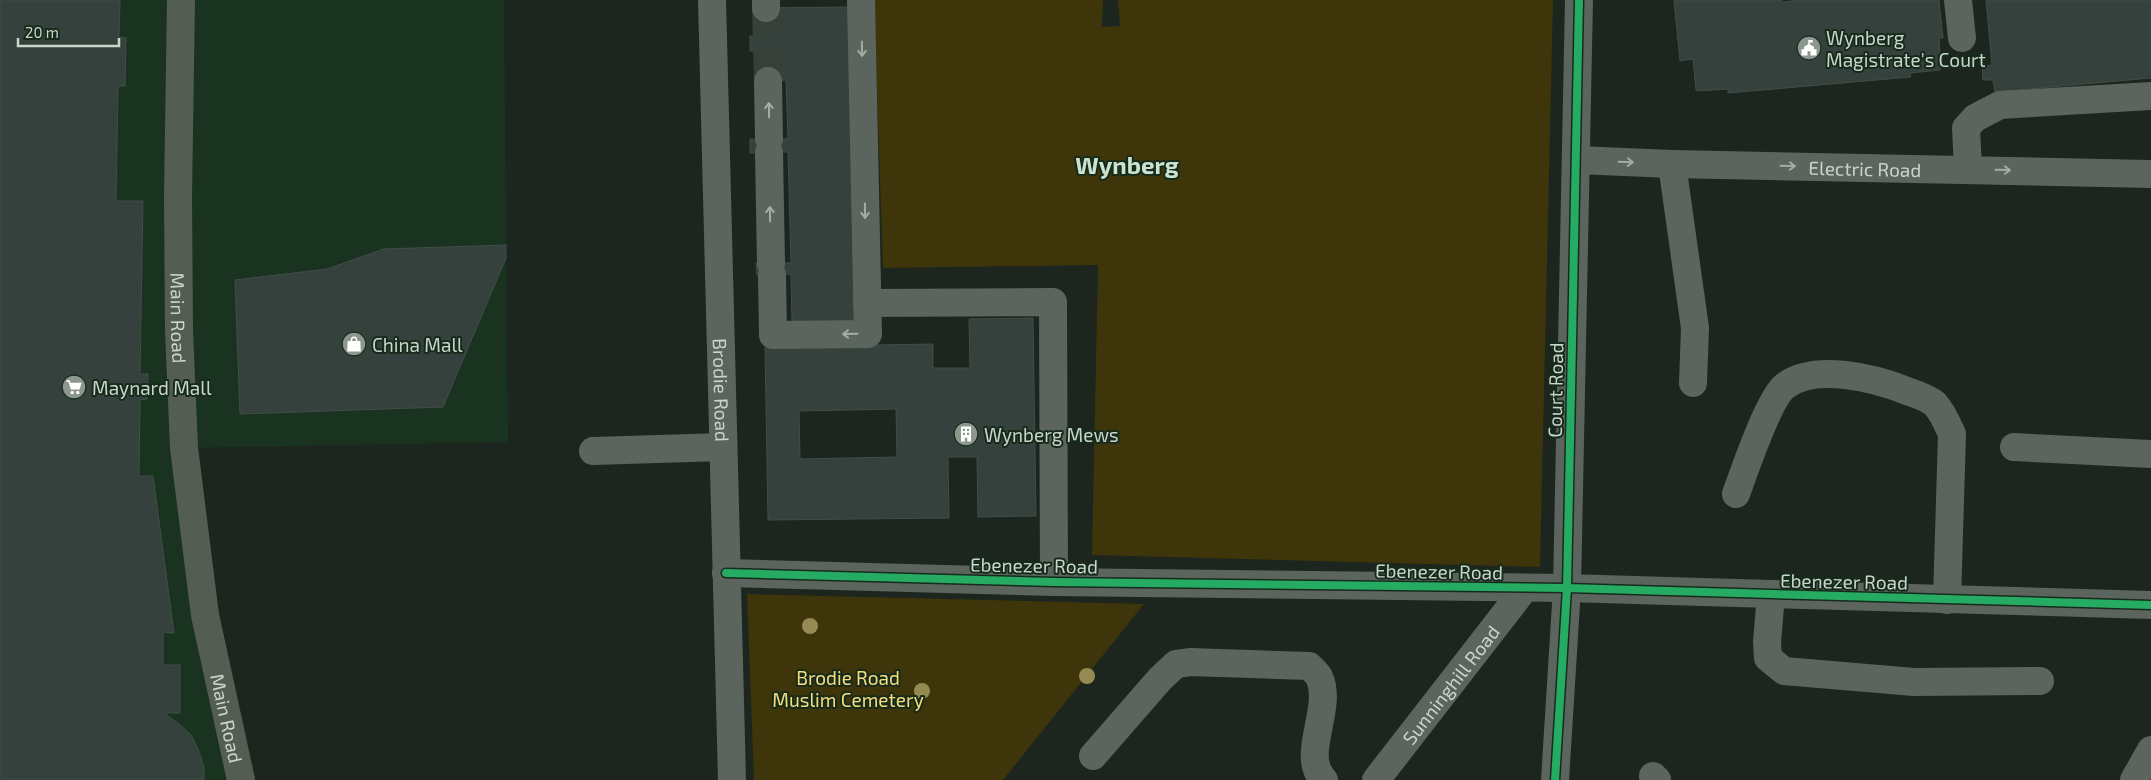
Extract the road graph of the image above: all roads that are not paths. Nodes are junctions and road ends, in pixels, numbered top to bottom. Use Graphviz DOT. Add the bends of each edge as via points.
graph roads {
  1 [pos="181,0"];
  2 [pos="712,0"];
  3 [pos="861,0"];
  4 [pos="1579,0"];
  5 [pos="1958,0"];
  6 [pos="1962,38"];
  7 [pos="768,81"];
  8 [pos="2151,96"];
  9 [pos="1577,160"];
  10 [pos="1672,164"];
  11 [pos="1968,169"];
  12 [pos="2151,174"];
  13 [pos="867,303"];
  14 [pos="1693,383"];
  15 [pos="722,447"];
  16 [pos="2014,447"];
  17 [pos="593,451"];
  18 [pos="2151,454"];
  19 [pos="1736,494"];
  20 [pos="726,573"];
  21 [pos="1054,582"];
  22 [pos="1525,588"];
  23 [pos="1567,588"];
  24 [pos="1771,595"];
  25 [pos="1947,600"];
  26 [pos="2151,605"];
  27 [pos="2040,681"];
  28 [pos="2151,750"];
  29 [pos="1093,756"];
  30 [pos="241,780"];
  31 [pos="732,780"];
  32 [pos="1324,780"];
  33 [pos="1376,780"];
  34 [pos="1556,780"];
  35 [pos="2134,780"];
  1 -- 30 [label="main road, Main Road" via="178,330 184,448 205,615"];
  2 -- 15 [label="street, Brodie Road"];
  3 -- 13 [label="street, one-way"];
  4 -- 9 [label="street, Court Road"];
  5 -- 6 [label="street"];
  13 -- 7 [label="street, one-way" via="868,334 773,335"];
  8 -- 11 [label="street" via="2000,105 1975,118 1966,128"];
  9 -- 10 [label="street, Electric Road, one-way"];
  9 -- 23 [label="street, Court Road"];
  10 -- 11 [label="street, Electric Road, one-way"];
  10 -- 14 [label="street" via="1694,328"];
  11 -- 12 [label="street, Electric Road, one-way"];
  13 -- 21 [label="street" via="1053,302"];
  15 -- 17 [label="street"];
  15 -- 20 [label="street, Brodie Road"];
  16 -- 18 [label="street"];
  19 -- 25 [label="street" via="1770,407 1784,387 1796,380 1817,375 1857,375 1889,384 1933,403 1943,414 1952,434"];
  20 -- 21 [label="street, Ebenezer Road"];
  20 -- 31 [label="street, Brodie Road"];
  21 -- 22 [label="street, Ebenezer Road"];
  22 -- 23 [label="street, Ebenezer Road"];
  22 -- 33 [label="street, Sunninghill Road"];
  23 -- 24 [label="street, Ebenezer Road"];
  23 -- 34 [label="street, Court Road"];
  24 -- 25 [label="street, Ebenezer Road"];
  24 -- 27 [label="street" via="1768,658 1784,671 1914,682"];
  25 -- 26 [label="street, Ebenezer Road"];
  28 -- 35 [label="street"];
  29 -- 32 [label="street" via="1160,678 1176,664 1309,666 1319,677 1323,697 1315,768"];
}
